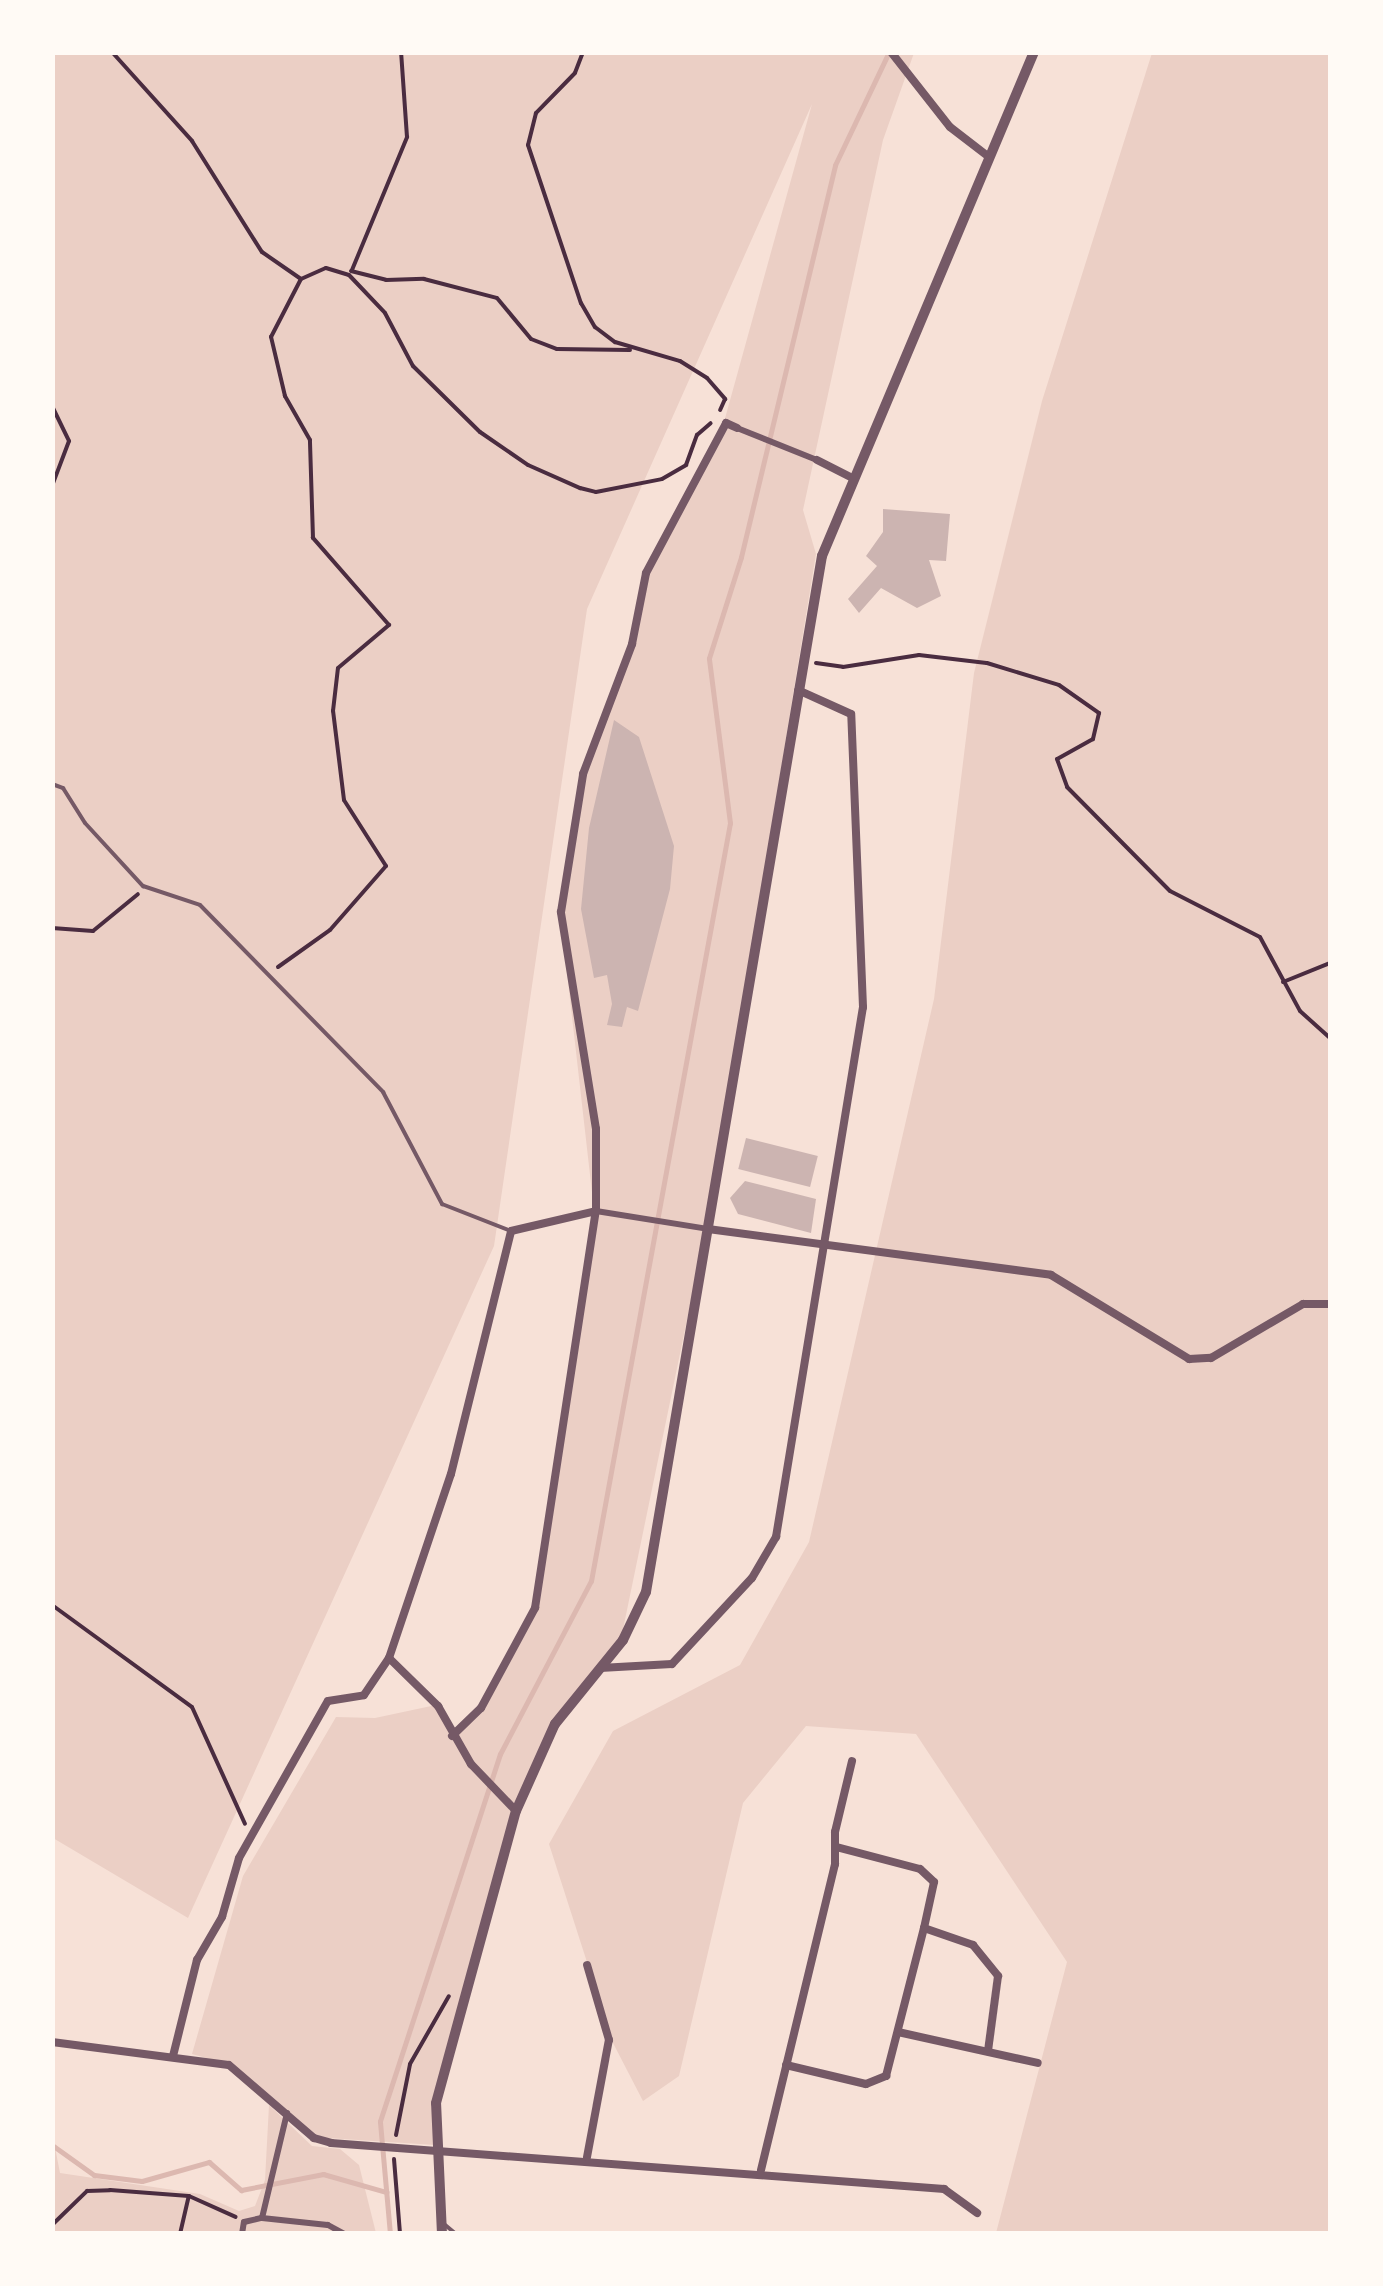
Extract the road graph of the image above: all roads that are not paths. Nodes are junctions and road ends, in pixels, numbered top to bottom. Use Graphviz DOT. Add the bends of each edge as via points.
graph roads {
  1 [pos="891,52"];
  2 [pos="1034,52"];
  3 [pos="989,157"];
  4 [pos="737,428"];
  5 [pos="817,460"];
  6 [pos="850,477"];
  7 [pos="798,690"];
  8 [pos="52,784"];
  9 [pos="596,1211"];
  10 [pos="708,1229"];
  11 [pos="511,1232"];
  12 [pos="826,1249"];
  13 [pos="1330,1304"];
  14 [pos="389,1658"];
  15 [pos="600,1668"];
  16 [pos="452,1736"];
  17 [pos="852,1761"];
  18 [pos="516,1811"];
  19 [pos="836,1847"];
  20 [pos="924,1928"];
  21 [pos="587,1965"];
  22 [pos="898,2032"];
  23 [pos="52,2042"];
  24 [pos="988,2051"];
  25 [pos="173,2056"];
  26 [pos="1038,2063"];
  27 [pos="786,2065"];
  28 [pos="286,2113"];
  29 [pos="436,2146"];
  30 [pos="587,2157"];
  31 [pos="761,2170"];
  32 [pos="977,2213"];
  33 [pos="262,2218"];
  34 [pos="440,2220"];
  35 [pos="242,2234"];
  36 [pos="344,2234"];
  37 [pos="442,2234"];
  38 [pos="456,2234"];
  1 -- 3 [label="street" via="950,127"];
  2 -- 3 [label="street"];
  3 -- 6 [label="street"];
  4 -- 5 [label="street"];
  4 -- 9 [label="street" via="726,423 646,573 632,644 583,774 562,912 596,1129"];
  5 -- 6 [label="street"];
  6 -- 7 [label="street" via="822,556"];
  7 -- 10 [label="street"];
  7 -- 12 [label="street" via="851,714 864,1007"];
  8 -- 11 [label="lane" via="63,788 84,824 142,886 200,905 383,1092 442,1204"];
  9 -- 10 [label="street"];
  9 -- 11 [label="street"];
  9 -- 16 [label="street" via="535,1608 481,1708"];
  10 -- 12 [label="street"];
  10 -- 15 [label="street" via="646,1592"];
  11 -- 14 [label="street" via="451,1474"];
  12 -- 13 [label="street" via="1050,1276 1189,1360 1211,1358 1303,1304"];
  12 -- 15 [label="street" via="776,1538 752,1578 672,1664"];
  14 -- 16 [label="street" via="438,1706"];
  14 -- 25 [label="street" via="364,1696 328,1702 251,1838 222,1916 197,1960"];
  15 -- 18 [label="street" via="555,1724"];
  16 -- 18 [label="street"];
  17 -- 19 [label="street"];
  18 -- 29 [label="street" via="440,2086"];
  19 -- 20 [label="street" via="920,1869 934,1882"];
  19 -- 27 [label="street"];
  20 -- 22 [label="street"];
  20 -- 24 [label="street" via="973,1945 998,1976"];
  21 -- 30 [label="street" via="608,2040"];
  22 -- 24 [label="street"];
  22 -- 27 [label="street" via="886,2076 866,2084"];
  23 -- 25 [label="street"];
  24 -- 26 [label="street"];
  25 -- 28 [label="street" via="230,2065"];
  27 -- 31 [label="street"];
  28 -- 29 [label="street" via="314,2138"];
  28 -- 33 [label="street"];
  29 -- 30 [label="street"];
  29 -- 34 [label="street"];
  30 -- 31 [label="street"];
  31 -- 32 [label="street" via="944,2188"];
  33 -- 35 [label="street" via="244,2222"];
  33 -- 36 [label="street" via="328,2225"];
  34 -- 37 [label="street"];
  34 -- 38 [label="lane"];
}
